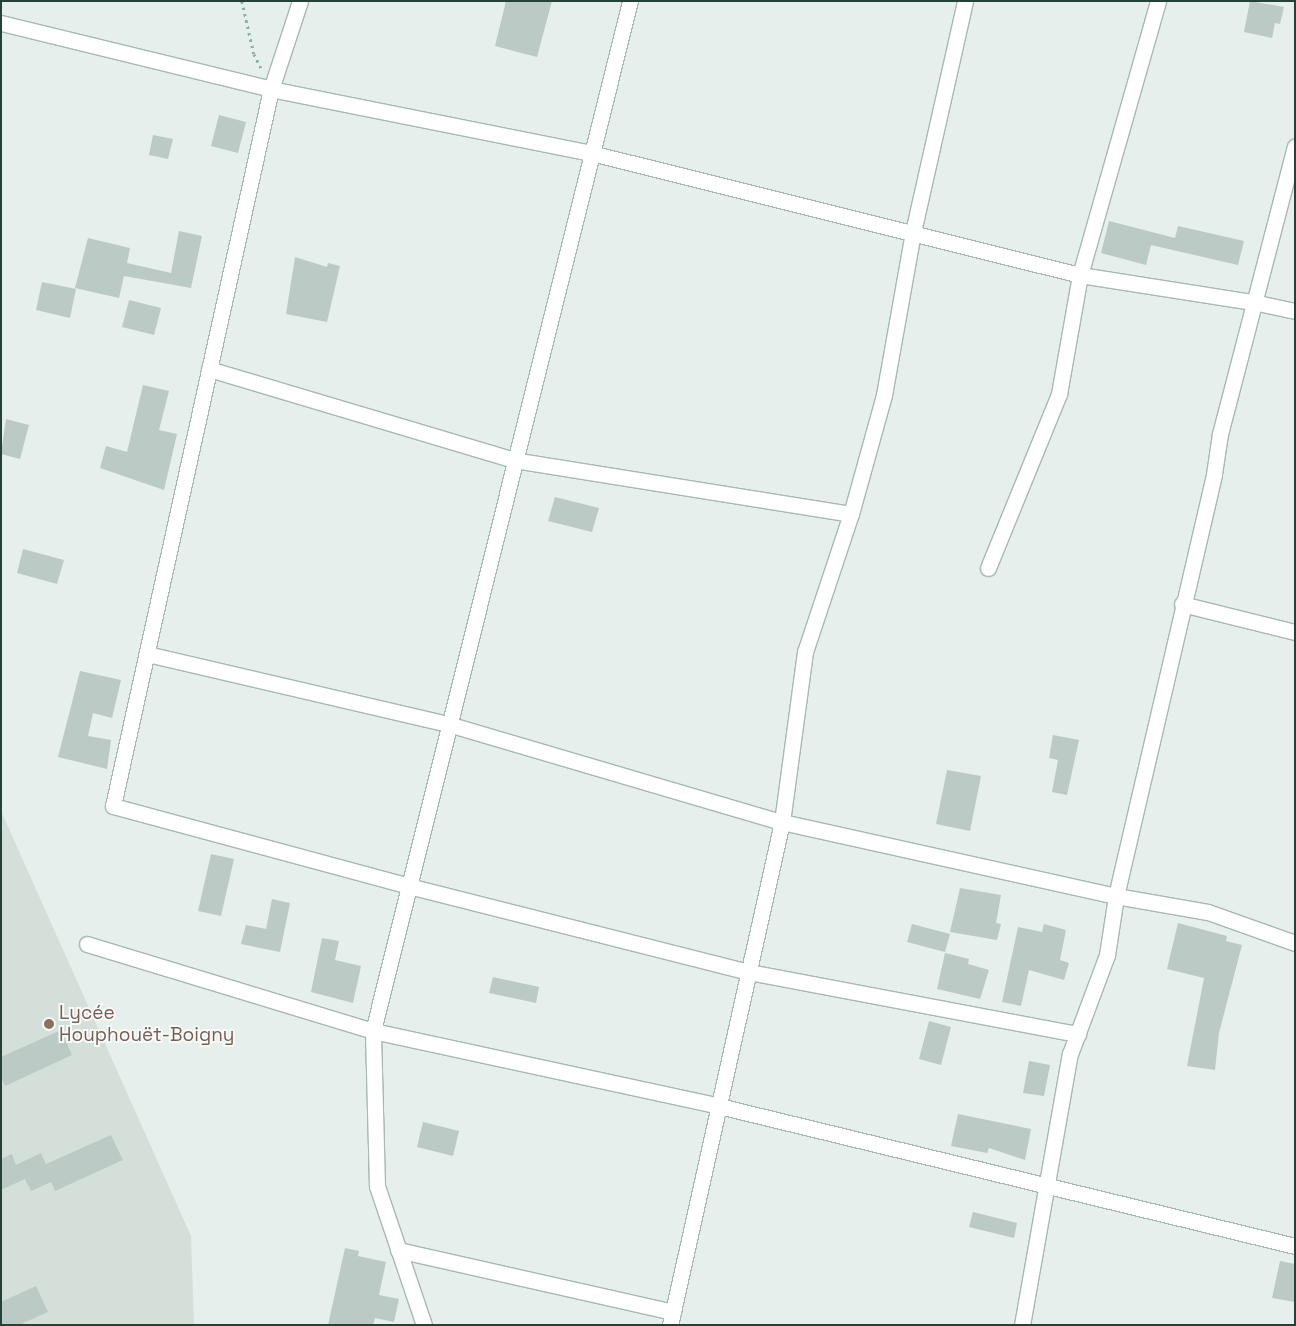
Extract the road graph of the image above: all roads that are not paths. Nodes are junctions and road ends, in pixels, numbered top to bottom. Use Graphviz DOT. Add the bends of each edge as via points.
graph roads {
  1 [pos="300,1"];
  2 [pos="629,1"];
  3 [pos="965,1"];
  4 [pos="1158,1"];
  5 [pos="1,23"];
  6 [pos="271,89"];
  7 [pos="1295,147"];
  8 [pos="591,153"];
  9 [pos="913,232"];
  10 [pos="1080,275"];
  11 [pos="1253,302"];
  12 [pos="1295,312"];
  13 [pos="209,370"];
  14 [pos="514,460"];
  15 [pos="850,514"];
  16 [pos="988,568"];
  17 [pos="1182,604"];
  18 [pos="1295,632"];
  19 [pos="147,654"];
  20 [pos="448,724"];
  21 [pos="782,822"];
  22 [pos="408,886"];
  23 [pos="1116,896"];
  24 [pos="87,944"];
  25 [pos="1295,944"];
  26 [pos="748,972"];
  27 [pos="373,1031"];
  28 [pos="1078,1034"];
  29 [pos="719,1106"];
  30 [pos="1046,1188"];
  31 [pos="1295,1246"];
  32 [pos="398,1250"];
  33 [pos="671,1319"];
  34 [pos="424,1325"];
  35 [pos="1022,1325"];
  1 -- 6 [label="street"];
  2 -- 8 [label="street"];
  3 -- 9 [label="street"];
  4 -- 10 [label="street"];
  5 -- 6 [label="street"];
  6 -- 8 [label="street"];
  6 -- 13 [label="street"];
  7 -- 11 [label="street"];
  8 -- 9 [label="street"];
  8 -- 14 [label="street"];
  9 -- 10 [label="street"];
  9 -- 15 [label="street" via="884,395"];
  10 -- 11 [label="street"];
  10 -- 16 [label="street" via="1059,394"];
  11 -- 12 [label="street"];
  11 -- 17 [label="street"];
  13 -- 14 [label="street"];
  13 -- 19 [label="street"];
  14 -- 15 [label="street"];
  14 -- 20 [label="street"];
  15 -- 21 [label="street" via="805,652"];
  17 -- 18 [label="street"];
  17 -- 23 [label="street"];
  19 -- 20 [label="street"];
  19 -- 22 [label="street" via="113,806"];
  20 -- 21 [label="street"];
  20 -- 22 [label="street"];
  21 -- 23 [label="street"];
  21 -- 26 [label="street"];
  22 -- 26 [label="street"];
  22 -- 27 [label="street"];
  23 -- 25 [label="street" via="1208,912"];
  23 -- 28 [label="street" via="1107,955"];
  24 -- 27 [label="street"];
  26 -- 28 [label="street"];
  26 -- 29 [label="street"];
  27 -- 29 [label="street"];
  27 -- 32 [label="street" via="377,1186"];
  28 -- 30 [label="street" via="1070,1054"];
  29 -- 30 [label="street"];
  29 -- 33 [label="street"];
  30 -- 31 [label="street"];
  30 -- 35 [label="street"];
  32 -- 33 [label="street"];
  32 -- 34 [label="street"];
}
